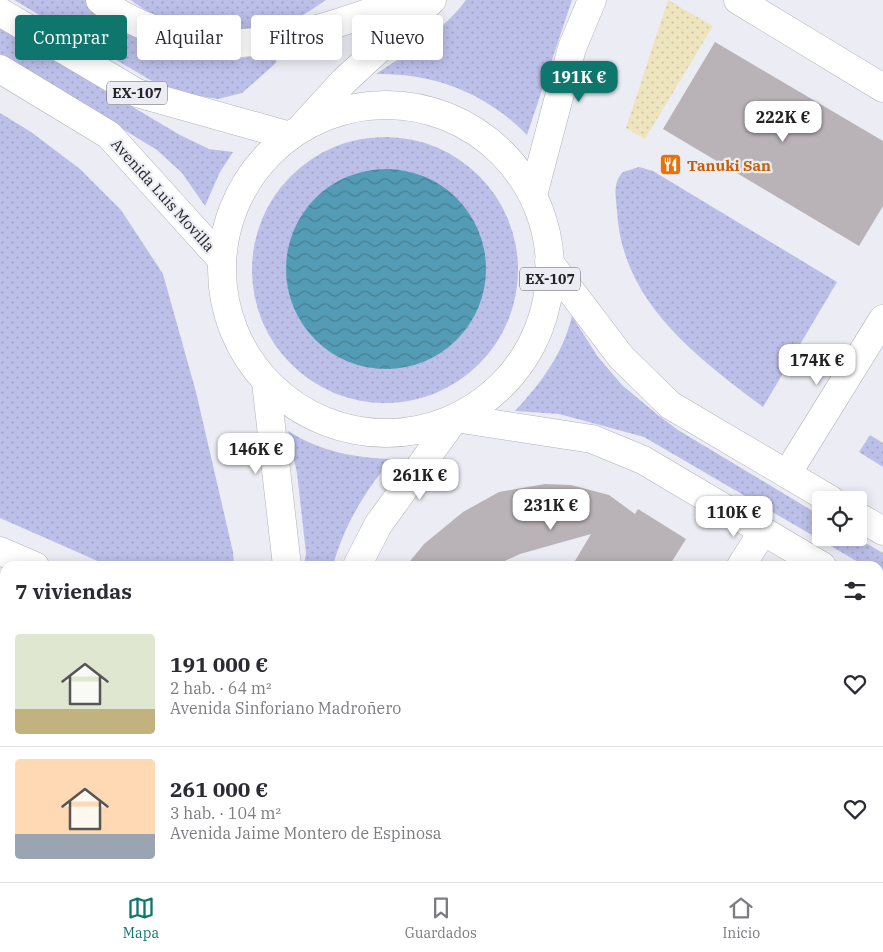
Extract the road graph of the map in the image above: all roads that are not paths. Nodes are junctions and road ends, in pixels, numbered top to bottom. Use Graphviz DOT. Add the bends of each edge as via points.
graph roads {
  1 [pos="100,0"];
  2 [pos="406,0"];
  3 [pos="432,0"];
  4 [pos="592,0"];
  5 [pos="738,0"];
  6 [pos="0,12"];
  7 [pos="0,69"];
  8 [pos="883,88"];
  9 [pos="295,132"];
  10 [pos="532,195"];
  11 [pos="222,260"];
  12 [pos="550,262"];
  13 [pos="883,319"];
  14 [pos="266,382"];
  15 [pos="455,418"];
  16 [pos="787,474"];
  17 [pos="815,491"];
  18 [pos="867,522"];
  19 [pos="763,531"];
  20 [pos="883,531"];
  21 [pos="0,551"];
  22 [pos="23,561"];
  23 [pos="286,561"];
  24 [pos="360,561"];
  25 [pos="744,561"];
  26 [pos="814,561"];
  1 -- 2 [label="main road" via="131,21 167,36 223,45 275,41"];
  3 -- 9 [label="main road" via="343,82"];
  4 -- 10 [label="main road" via="572,48"];
  5 -- 8 [label="main road"];
  6 -- 9 [label="main road, EX-107" via="137,93"];
  7 -- 11 [label="main road, Avenida Luis Movilla" via="109,135"];
  9 -- 10 [label="main road, EX-107" via="350,108 403,105 430,110 454,119 500,150"];
  9 -- 11 [label="main road, EX-107" via="260,162 245,184 225,233"];
  10 -- 12 [label="main road, EX-107" via="543,221"];
  11 -- 14 [label="main road, EX-107" via="222,287 236,338"];
  12 -- 15 [label="main road, EX-107" via="546,304 526,355 490,396"];
  12 -- 16 [label="main road, EX-107" via="621,357 670,405"];
  13 -- 16 [label="main road"];
  14 -- 15 [label="main road, EX-107" via="308,415 360,432 416,432"];
  14 -- 23 [label="main road"];
  15 -- 19 [label="main road, EX-107" via="592,438 643,460"];
  15 -- 24 [label="main road" via="378,525"];
  16 -- 17 [label="main road, EX-107"];
  18 -- 20 [label="main road"];
  19 -- 25 [label="main road"];
  19 -- 26 [label="main road, EX-107"];
  21 -- 22 [label="main road"];
}
